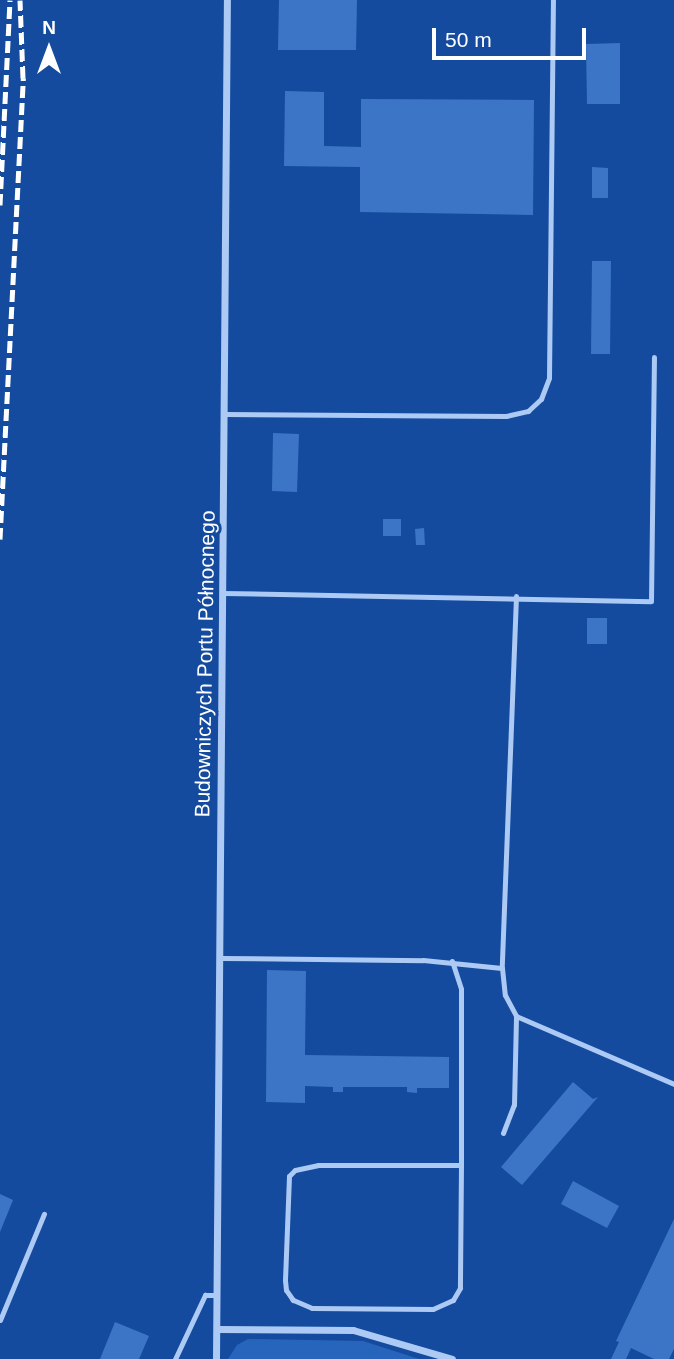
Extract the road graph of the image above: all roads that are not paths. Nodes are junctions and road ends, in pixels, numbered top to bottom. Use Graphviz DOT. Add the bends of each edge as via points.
graph roads {
  1 [pos="227,0"];
  2 [pos="553,0"];
  3 [pos="654,357"];
  4 [pos="225,414"];
  5 [pos="223,593"];
  6 [pos="516,596"];
  7 [pos="220,958"];
  8 [pos="452,961"];
  9 [pos="502,968"];
  10 [pos="516,1016"];
  11 [pos="674,1084"];
  12 [pos="503,1133"];
  13 [pos="461,1165"];
  14 [pos="44,1214"];
  15 [pos="216,1295"];
  16 [pos="0,1320"];
  17 [pos="217,1329"];
  18 [pos="175,1359"];
  19 [pos="216,1359"];
  20 [pos="452,1359"];
  1 -- 4 [label="street, Budowniczych Portu Północnego"];
  2 -- 4 [label="lane" via="549,378 541,399 528,411 506,416"];
  3 -- 6 [label="lane" via="651,601"];
  4 -- 5 [label="street, Budowniczych Portu Północnego"];
  5 -- 6 [label="lane"];
  5 -- 7 [label="street, Budowniczych Portu Północnego"];
  6 -- 9 [label="lane"];
  7 -- 8 [label="lane"];
  7 -- 15 [label="street, Budowniczych Portu Północnego"];
  8 -- 9 [label="lane"];
  8 -- 13 [label="lane" via="461,989"];
  9 -- 10 [label="lane" via="505,995"];
  10 -- 11 [label="lane"];
  10 -- 12 [label="lane" via="514,1105"];
  13 -- 13 [label="lane" via="460,1288 453,1300 445,1306 419,1309 312,1308 293,1300 285,1280 289,1176 295,1170 318,1165"];
  14 -- 16 [label="lane"];
  15 -- 17 [label="street, Budowniczych Portu Północnego"];
  15 -- 18 [label="lane" via="205,1295"];
  17 -- 19 [label="street, Budowniczych Portu Północnego"];
  17 -- 20 [label="street" via="352,1330"];
}
